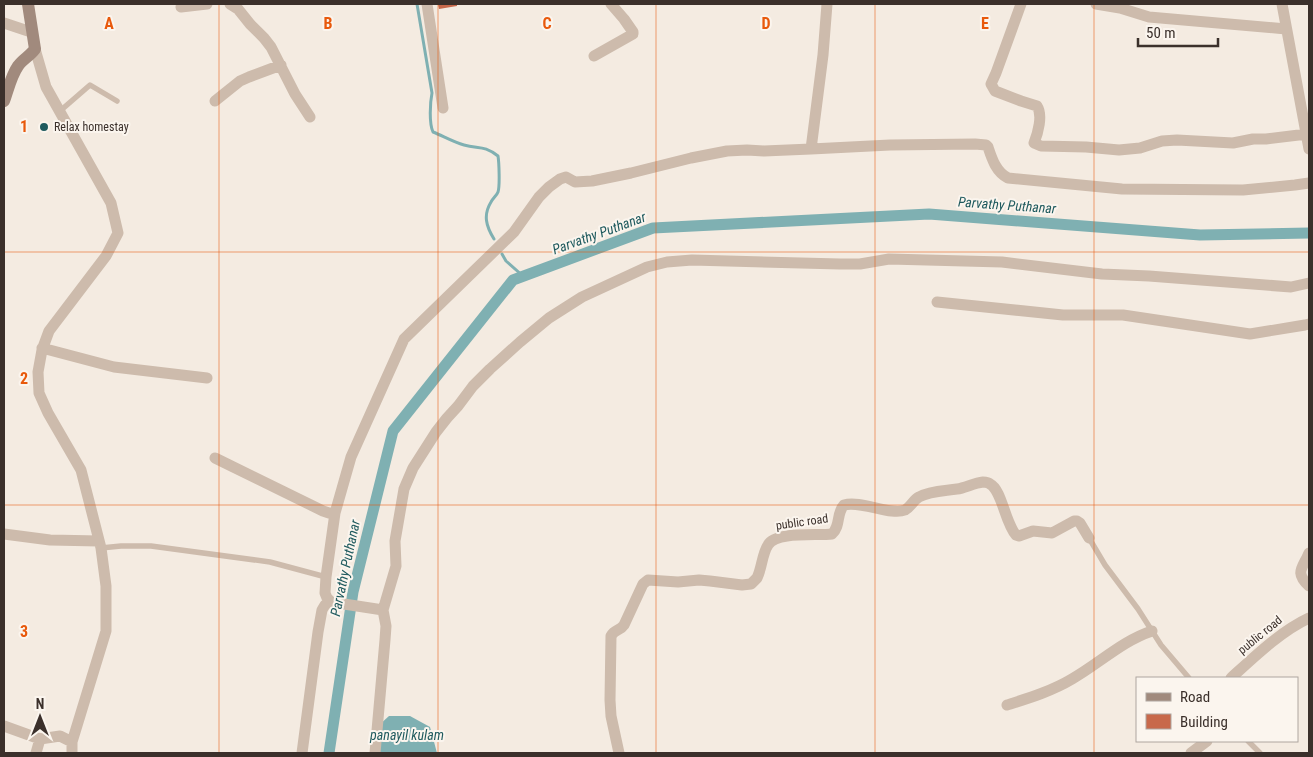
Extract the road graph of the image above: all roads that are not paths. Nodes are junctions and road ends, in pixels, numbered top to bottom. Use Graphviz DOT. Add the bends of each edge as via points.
graph roads {
  1 [pos="28,4"];
  2 [pos="207,4"];
  3 [pos="230,4"];
  4 [pos="427,4"];
  5 [pos="611,4"];
  6 [pos="827,4"];
  7 [pos="1022,4"];
  8 [pos="1096,4"];
  9 [pos="1282,4"];
  10 [pos="181,7"];
  11 [pos="4,23"];
  12 [pos="1286,29"];
  13 [pos="32,32"];
  14 [pos="35,49"];
  15 [pos="594,56"];
  16 [pos="281,65"];
  17 [pos="117,101"];
  18 [pos="4,102"];
  19 [pos="215,102"];
  20 [pos="442,108"];
  21 [pos="60,112"];
  22 [pos="310,117"];
  23 [pos="1307,134"];
  24 [pos="811,149"];
  25 [pos="1309,149"];
  26 [pos="1309,183"];
  27 [pos="1309,283"];
  28 [pos="937,302"];
  29 [pos="1309,324"];
  30 [pos="42,348"];
  31 [pos="207,378"];
  32 [pos="215,458"];
  33 [pos="335,512"];
  34 [pos="4,534"];
  35 [pos="1089,538"];
  36 [pos="100,545"];
  37 [pos="1309,553"];
  38 [pos="326,577"];
  39 [pos="1309,586"];
  40 [pos="331,602"];
  41 [pos="379,609"];
  42 [pos="1309,618"];
  43 [pos="1152,631"];
  44 [pos="1188,677"];
  45 [pos="1232,677"];
  46 [pos="1007,704"];
  47 [pos="4,726"];
  48 [pos="40,739"];
  49 [pos="1206,742"];
  50 [pos="1249,742"];
  51 [pos="72,748"];
  52 [pos="36,753"];
  53 [pos="302,753"];
  54 [pos="375,753"];
  55 [pos="619,753"];
  56 [pos="1191,753"];
  57 [pos="1260,753"];
  1 -- 13 [label="main road"];
  2 -- 10 [label="street"];
  3 -- 16 [label="street" via="264,38"];
  4 -- 20 [label="street"];
  5 -- 15 [label="street" via="633,34"];
  6 -- 24 [label="street"];
  7 -- 23 [label="street" via="991,84 995,91 1039,108 1036,144 1119,150 1162,141 1233,143 1253,138"];
  8 -- 12 [label="street" via="1150,17"];
  9 -- 12 [label="street"];
  11 -- 13 [label="street"];
  12 -- 23 [label="street"];
  13 -- 14 [label="main road"];
  14 -- 18 [label="main road" via="16,68"];
  14 -- 21 [label="street" via="46,87"];
  16 -- 19 [label="street" via="240,81"];
  16 -- 22 [label="street"];
  17 -- 21 [label="lane" via="90,85"];
  21 -- 30 [label="street" via="112,203 118,232 106,256 49,331"];
  23 -- 25 [label="street"];
  24 -- 26 [label="street" via="890,144 986,144 996,168 1008,178 1122,189 1243,190"];
  24 -- 33 [label="street" via="727,151 592,181 575,182 563,177 557,181 539,197 514,232 404,340 351,457"];
  27 -- 41 [label="street" via="1291,287 956,260 889,259 860,264 692,260 647,267 582,297 549,318 473,386 436,432 404,489 395,541 396,566"];
  28 -- 29 [label="street" via="1063,315 1123,315 1250,334"];
  30 -- 31 [label="street" via="114,367"];
  30 -- 36 [label="street" via="38,372 40,393 81,470"];
  32 -- 33 [label="street" via="323,511"];
  33 -- 38 [label="street"];
  34 -- 36 [label="street"];
  35 -- 43 [label="lane"];
  35 -- 55 [label="street, public road" via="1077,521 1052,533 1033,531 1016,535 996,489 982,482 920,496 901,511 844,505 832,534 774,538 767,546 753,583 648,580 643,584 624,626 611,636 611,716"];
  36 -- 38 [label="lane" via="151,546 270,562"];
  36 -- 51 [label="street" via="106,586 106,631"];
  37 -- 39 [label="street" via="1300,572"];
  38 -- 40 [label="street" via="325,593"];
  40 -- 41 [label="street"];
  40 -- 53 [label="street" via="322,610"];
  41 -- 54 [label="street" via="386,626"];
  42 -- 45 [label="street, public road" via="1294,625"];
  43 -- 44 [label="lane"];
  43 -- 46 [label="street" via="1134,638 1061,685"];
  47 -- 48 [label="street"];
  48 -- 51 [label="street" via="60,736"];
  48 -- 52 [label="street"];
  49 -- 56 [label="street"];
  50 -- 57 [label="lane"];
}
